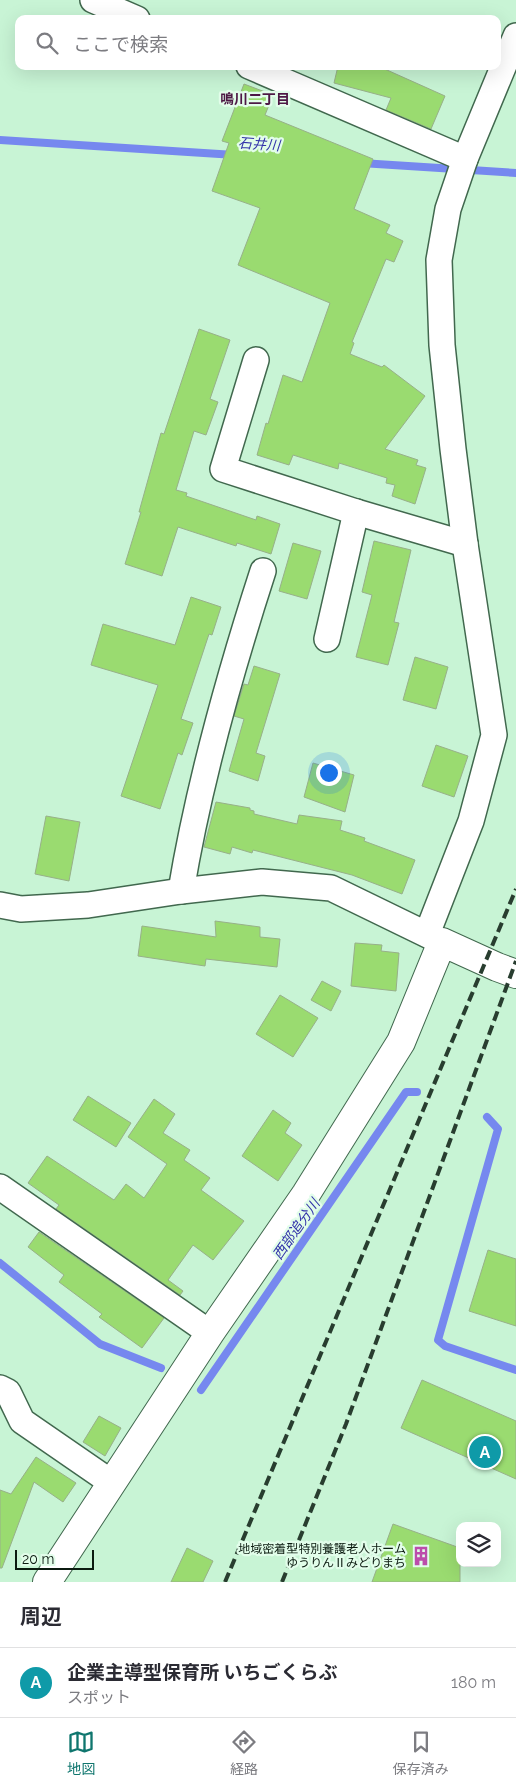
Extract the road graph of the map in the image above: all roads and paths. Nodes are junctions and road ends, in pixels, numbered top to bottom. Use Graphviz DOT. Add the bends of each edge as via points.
graph roads {
  1 [pos="93,0"];
  2 [pos="128,15"];
  3 [pos="516,36"];
  4 [pos="258,70"];
  5 [pos="465,159"];
  6 [pos="256,360"];
  7 [pos="356,512"];
  8 [pos="465,544"];
  9 [pos="263,571"];
  10 [pos="327,639"];
  11 [pos="181,891"];
  12 [pos="0,905"];
  13 [pos="435,938"];
  14 [pos="516,974"];
  15 [pos="0,1188"];
  16 [pos="210,1333"];
  17 [pos="0,1388"];
  18 [pos="112,1483"];
  19 [pos="47,1582"];
  1 -- 2 [label="street"];
  3 -- 5 [label="street"];
  4 -- 5 [label="street"];
  5 -- 8 [label="street" via="448,210 439,260 442,345"];
  6 -- 7 [label="street" via="223,469"];
  7 -- 8 [label="street"];
  7 -- 10 [label="street"];
  8 -- 13 [label="street" via="494,736"];
  9 -- 11 [label="street" via="234,662 189,841"];
  11 -- 12 [label="street" via="88,905 21,910"];
  11 -- 13 [label="street" via="262,882 332,888"];
  13 -- 14 [label="street"];
  13 -- 16 [label="street" via="401,1042 306,1194"];
  15 -- 16 [label="street"];
  16 -- 18 [label="street"];
  17 -- 18 [label="street" via="8,1392 22,1421"];
  18 -- 19 [label="street"];
}
